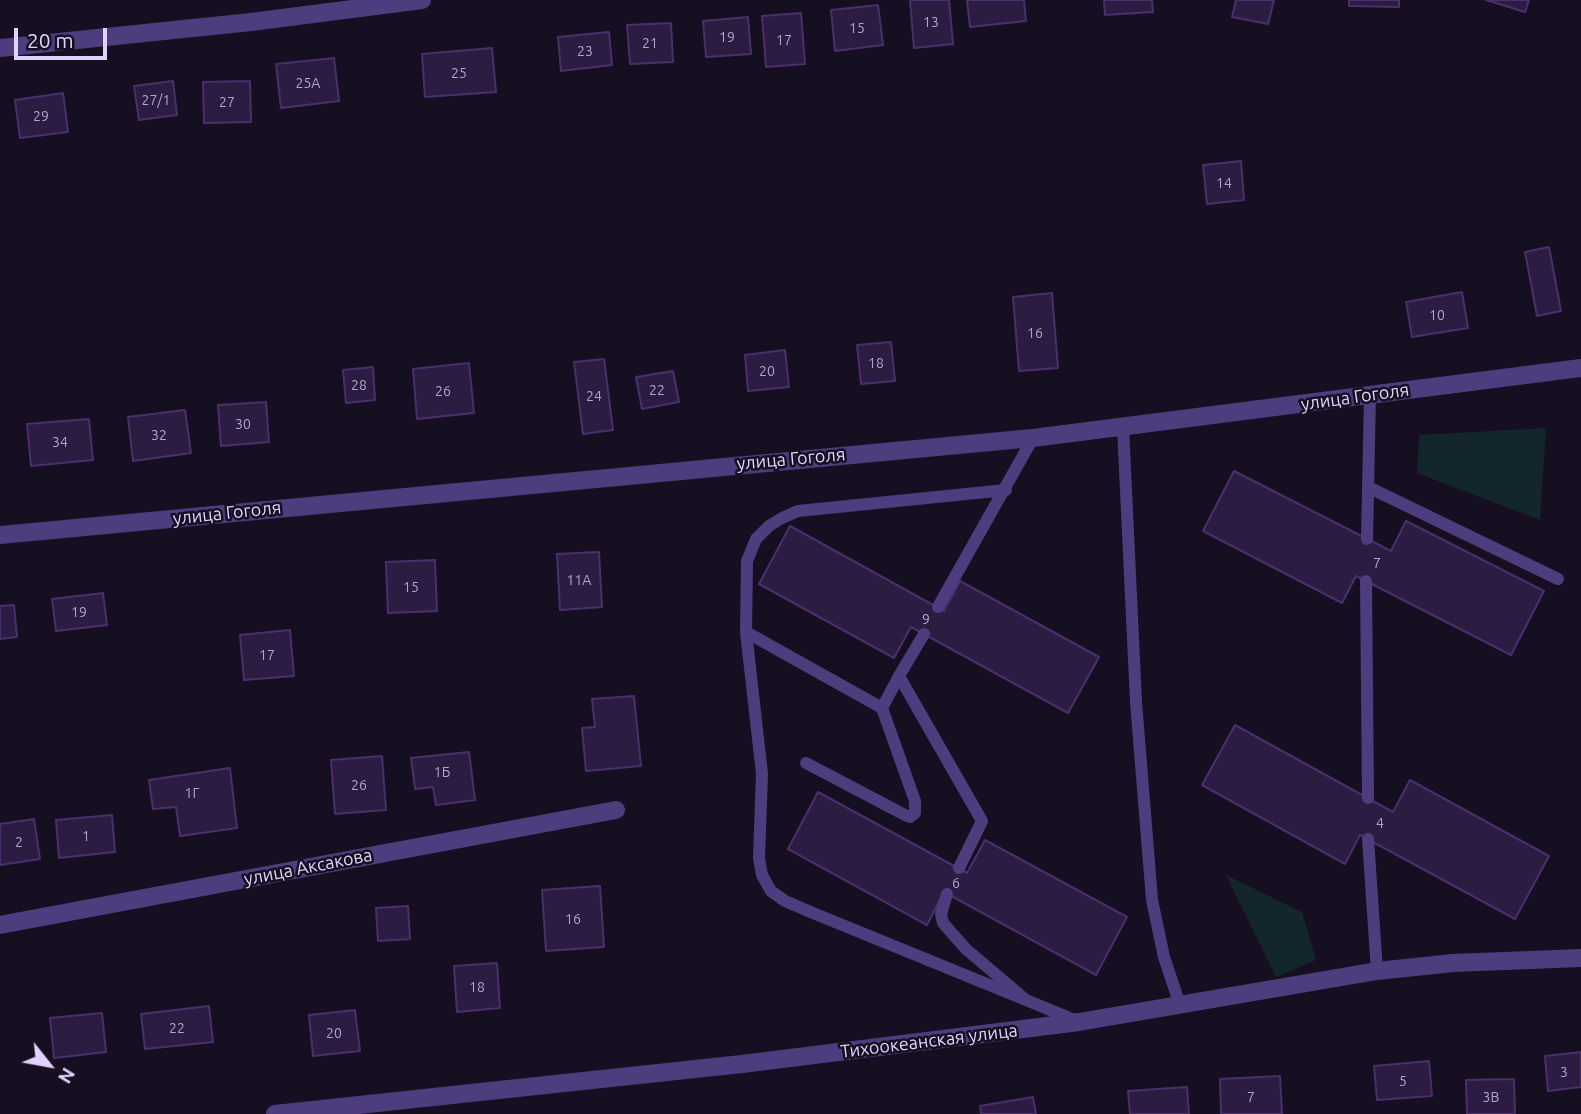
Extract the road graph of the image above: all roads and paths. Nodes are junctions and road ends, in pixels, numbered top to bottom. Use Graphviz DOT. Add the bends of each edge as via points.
graph roads {
  1 [pos="422,0"];
  2 [pos="0,48"];
  3 [pos="1581,368"];
  4 [pos="1370,395"];
  5 [pos="1123,427"];
  6 [pos="1033,438"];
  7 [pos="1370,488"];
  8 [pos="1006,490"];
  9 [pos="0,535"];
  10 [pos="1367,539"];
  11 [pos="1558,579"];
  12 [pos="1366,581"];
  13 [pos="938,607"];
  14 [pos="746,632"];
  15 [pos="924,634"];
  16 [pos="900,676"];
  17 [pos="882,708"];
  18 [pos="806,763"];
  19 [pos="1368,798"];
  20 [pos="616,810"];
  21 [pos="1368,839"];
  22 [pos="959,868"];
  23 [pos="947,894"];
  24 [pos="0,925"];
  25 [pos="1581,958"];
  26 [pos="1377,971"];
  27 [pos="1026,1000"];
  28 [pos="1180,1004"];
  29 [pos="1079,1022"];
  30 [pos="275,1114"];
  1 -- 2 [label="street"];
  3 -- 4 [label="street, улица Гоголя"];
  4 -- 5 [label="street, улица Гоголя"];
  4 -- 7 [label="lane"];
  5 -- 6 [label="street, улица Гоголя"];
  5 -- 28 [label="lane" via="1136,702 1152,900"];
  6 -- 8 [label="lane"];
  6 -- 9 [label="street, улица Гоголя"];
  7 -- 10 [label="lane"];
  7 -- 11 [label="lane"];
  8 -- 13 [label="lane"];
  8 -- 14 [label="lane" via="798,511 782,519 756,539 747,561"];
  12 -- 19 [label="lane"];
  14 -- 17 [label="lane"];
  14 -- 27 [label="lane" via="762,774 759,858 771,891 813,913"];
  15 -- 16 [label="lane"];
  16 -- 17 [label="lane"];
  16 -- 22 [label="lane" via="982,821"];
  17 -- 18 [label="lane" via="915,801 914,815 905,816"];
  20 -- 24 [label="street, улица Аксакова"];
  21 -- 26 [label="lane"];
  23 -- 27 [label="lane" via="941,914 947,928"];
  25 -- 26 [label="street, Тихоокеанская улица"];
  26 -- 28 [label="street, Тихоокеанская улица"];
  27 -- 29 [label="lane"];
  28 -- 29 [label="street, Тихоокеанская улица"];
  29 -- 30 [label="street, Тихоокеанская улица" via="729,1066"];
}
